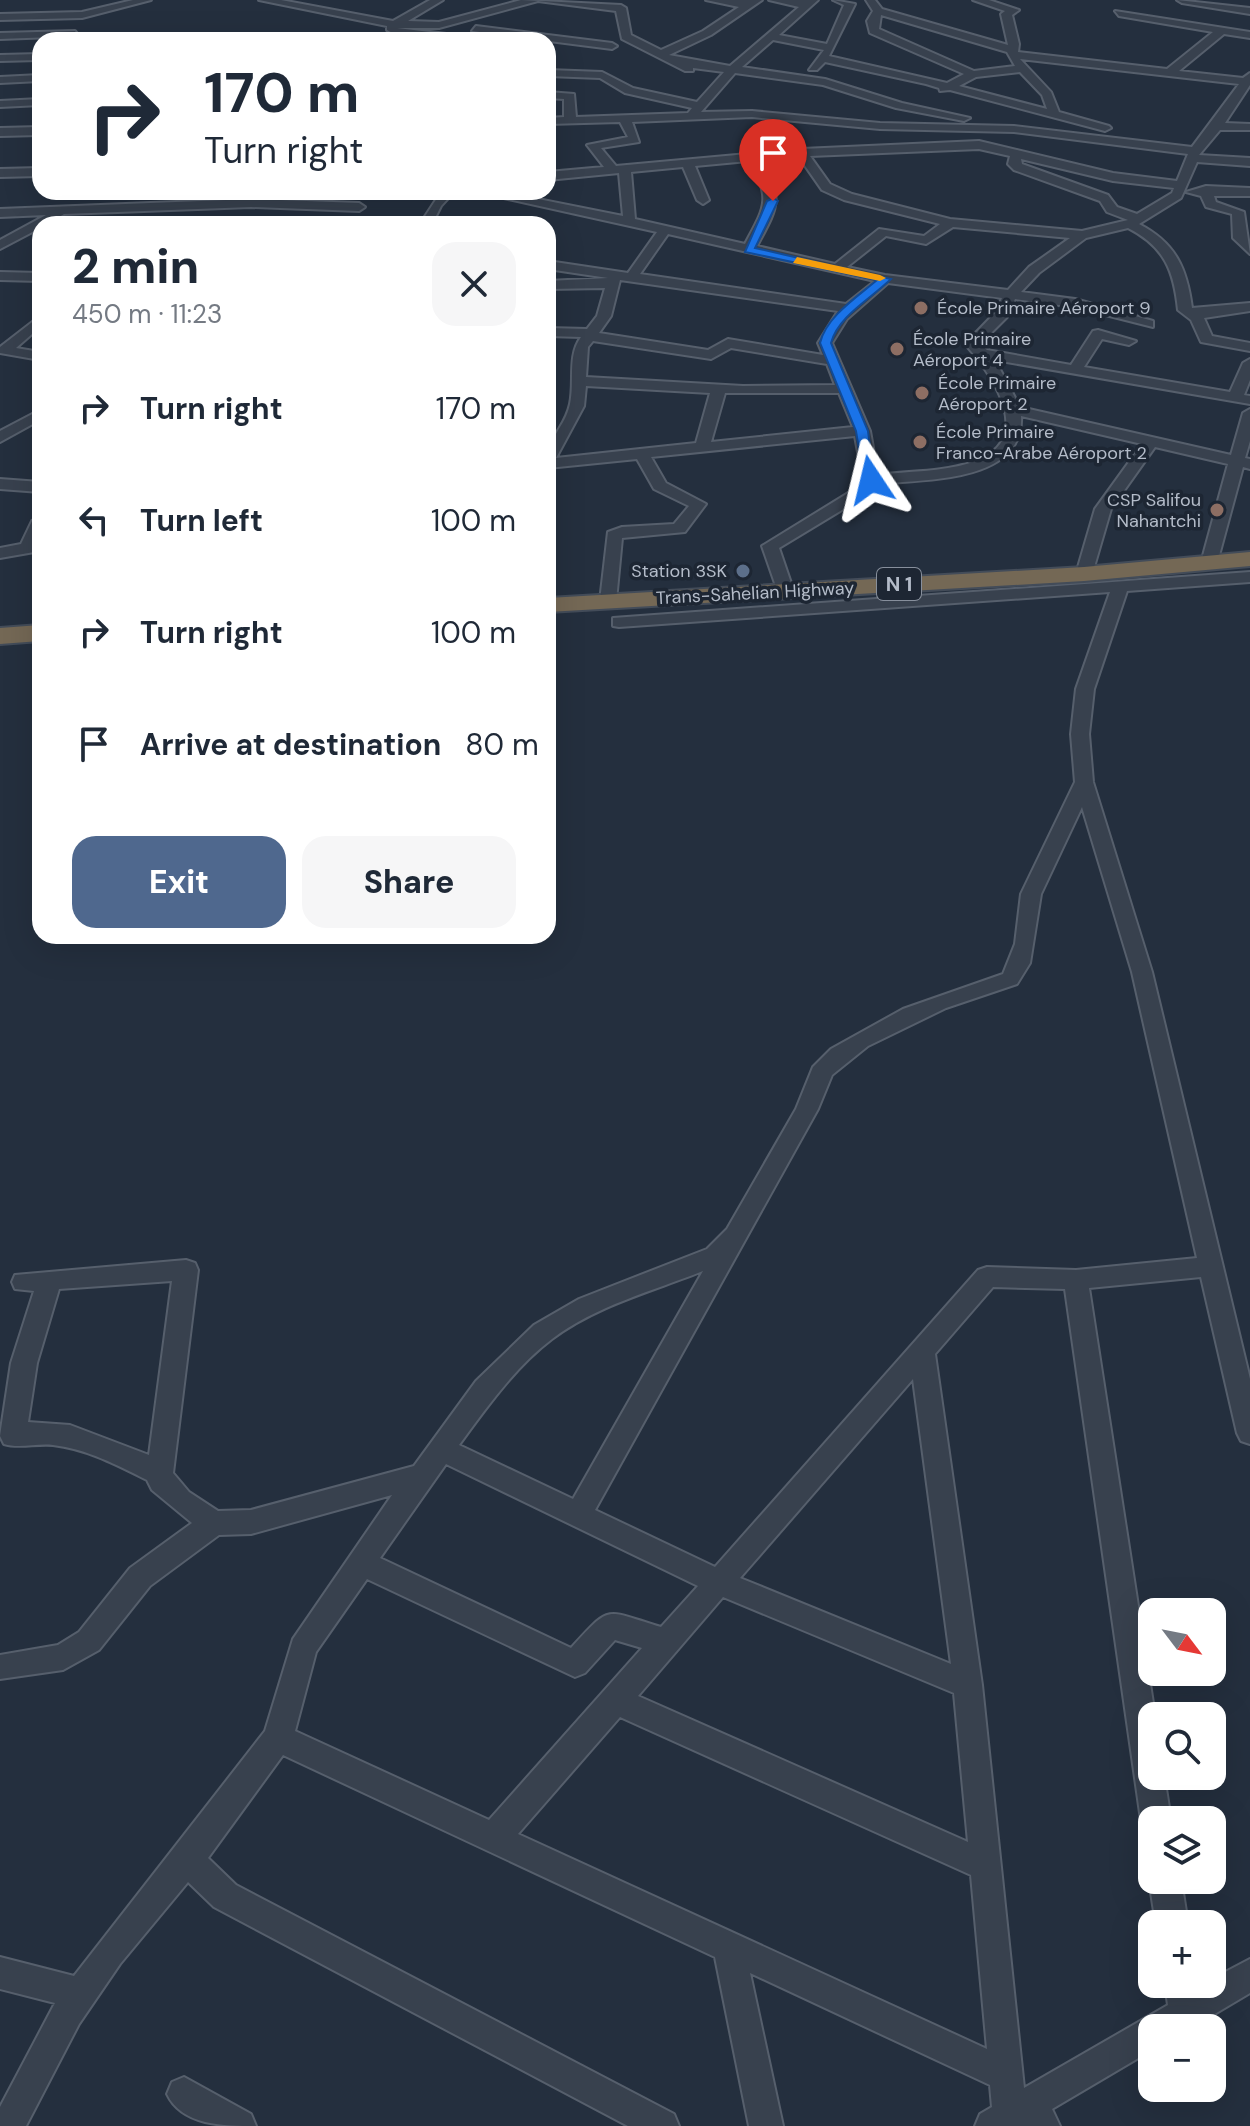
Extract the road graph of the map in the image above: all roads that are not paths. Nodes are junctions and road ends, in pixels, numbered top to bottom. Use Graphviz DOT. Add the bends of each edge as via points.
graph roads {
  1 [pos="88,0"];
  2 [pos="146,0"];
  3 [pos="264,0"];
  4 [pos="438,0"];
  5 [pos="542,0"];
  6 [pos="711,0"];
  7 [pos="774,0"];
  8 [pos="838,0"];
  9 [pos="870,0"];
  10 [pos="978,0"];
  11 [pos="1182,0"];
  12 [pos="528,2"];
  13 [pos="752,3"];
  14 [pos="810,3"];
  15 [pos="625,4"];
  16 [pos="459,6"];
  17 [pos="878,11"];
  18 [pos="1250,11"];
  19 [pos="1119,13"];
  20 [pos="82,15"];
  21 [pos="0,17"];
  22 [pos="472,18"];
  23 [pos="395,24"];
  24 [pos="439,25"];
  25 [pos="1222,30"];
  26 [pos="77,32"];
  27 [pos="397,32"];
  28 [pos="471,32"];
  29 [pos="499,32"];
  30 [pos="1250,35"];
  31 [pos="0,36"];
  32 [pos="32,36"];
  33 [pos="770,36"];
  34 [pos="556,42"];
  35 [pos="612,46"];
  36 [pos="831,48"];
  37 [pos="1013,53"];
  38 [pos="660,55"];
  39 [pos="32,57"];
  40 [pos="0,58"];
  41 [pos="822,58"];
  42 [pos="1021,69"];
  43 [pos="556,73"];
  44 [pos="730,73"];
  45 [pos="1169,73"];
  46 [pos="973,74"];
  47 [pos="32,78"];
  48 [pos="804,78"];
  49 [pos="0,80"];
  50 [pos="1248,80"];
  51 [pos="825,82"];
  52 [pos="948,86"];
  53 [pos="815,93"];
  54 [pos="556,95"];
  55 [pos="32,102"];
  56 [pos="0,104"];
  57 [pos="807,105"];
  58 [pos="912,108"];
  59 [pos="697,110"];
  60 [pos="1057,114"];
  61 [pos="801,117"];
  62 [pos="624,118"];
  63 [pos="570,120"];
  64 [pos="556,121"];
  65 [pos="1217,126"];
  66 [pos="1250,127"];
  67 [pos="738,128"];
  68 [pos="982,128"];
  69 [pos="32,131"];
  70 [pos="0,132"];
  71 [pos="632,132"];
  72 [pos="1050,133"];
  73 [pos="1128,142"];
  74 [pos="802,153"];
  75 [pos="1018,153"];
  76 [pos="1193,154"];
  77 [pos="752,158"];
  78 [pos="1250,162"];
  79 [pos="688,164"];
  80 [pos="619,170"];
  81 [pos="32,172"];
  82 [pos="0,173"];
  83 [pos="556,175"];
  84 [pos="1101,175"];
  85 [pos="1178,190"];
  86 [pos="1206,190"];
  87 [pos="1250,192"];
  88 [pos="106,200"];
  89 [pos="177,200"];
  90 [pos="362,200"];
  91 [pos="522,200"];
  92 [pos="703,200"];
  93 [pos="359,207"];
  94 [pos="168,208"];
  95 [pos="96,210"];
  96 [pos="139,210"];
  97 [pos="64,211"];
  98 [pos="0,213"];
  99 [pos="55,216"];
  100 [pos="133,216"];
  101 [pos="354,216"];
  102 [pos="628,222"];
  103 [pos="1134,222"];
  104 [pos="950,223"];
  105 [pos="32,228"];
  106 [pos="664,230"];
  107 [pos="1082,235"];
  108 [pos="0,245"];
  109 [pos="749,249"];
  110 [pos="1250,250"];
  111 [pos="556,265"];
  112 [pos="836,269"];
  113 [pos="0,276"];
  114 [pos="32,277"];
  115 [pos="632,277"];
  116 [pos="885,279"];
  117 [pos="614,280"];
  118 [pos="556,284"];
  119 [pos="1009,297"];
  120 [pos="1250,307"];
  121 [pos="850,309"];
  122 [pos="1194,315"];
  123 [pos="1148,324"];
  124 [pos="32,326"];
  125 [pos="556,332"];
  126 [pos="590,334"];
  127 [pos="1129,341"];
  128 [pos="1250,347"];
  129 [pos="2,350"];
  130 [pos="986,354"];
  131 [pos="32,355"];
  132 [pos="830,360"];
  133 [pos="1250,363"];
  134 [pos="1074,371"];
  135 [pos="580,381"];
  136 [pos="719,388"];
  137 [pos="846,389"];
  138 [pos="1242,399"];
  139 [pos="1017,411"];
  140 [pos="1250,413"];
  141 [pos="32,418"];
  142 [pos="556,418"];
  143 [pos="570,420"];
  144 [pos="4,431"];
  145 [pos="862,431"];
  146 [pos="1150,443"];
  147 [pos="703,445"];
  148 [pos="556,446"];
  149 [pos="641,453"];
  150 [pos="556,460"];
  151 [pos="1244,462"];
  152 [pos="871,480"];
  153 [pos="0,484"];
  154 [pos="32,486"];
  155 [pos="32,547"];
  156 [pos="0,553"];
  157 [pos="1250,559"];
  158 [pos="1209,563"];
  159 [pos="1084,574"];
  160 [pos="1250,577"];
  161 [pos="1119,589"];
  162 [pos="786,592"];
  163 [pos="556,606"];
  164 [pos="614,612"];
  165 [pos="32,634"];
  166 [pos="0,636"];
  167 [pos="1084,782"];
  168 [pos="735,1236"];
  169 [pos="1212,1266"];
  170 [pos="1076,1280"];
  171 [pos="922,1350"];
  172 [pos="1250,1433"];
  173 [pos="6,1445"];
  174 [pos="441,1449"];
  175 [pos="160,1473"];
  176 [pos="422,1475"];
  177 [pos="578,1515"];
  178 [pos="214,1523"];
  179 [pos="362,1563"];
  180 [pos="718,1582"];
  181 [pos="666,1642"];
  182 [pos="4,1667"];
  183 [pos="968,1685"];
  184 [pos="615,1700"];
  185 [pos="278,1738"];
  186 [pos="1154,1806"];
  187 [pos="494,1838"];
  188 [pos="187,1859"];
  189 [pos="986,1866"];
  190 [pos="729,1947"];
  191 [pos="0,1973"];
  192 [pos="1250,1975"];
  193 [pos="81,1994"];
  194 [pos="1175,2008"];
  195 [pos="1138,2041"];
  196 [pos="1006,2075"];
  197 [pos="184,2094"];
  198 [pos="1019,2118"];
  199 [pos="8,2126"];
  200 [pos="239,2126"];
  201 [pos="662,2126"];
  202 [pos="766,2126"];
  1 -- 20 [label="street"];
  2 -- 20 [label="street"];
  3 -- 23 [label="street"];
  4 -- 23 [label="street"];
  5 -- 15 [label="street"];
  6 -- 13 [label="street"];
  7 -- 14 [label="street"];
  8 -- 36 [label="street" via="850,4"];
  9 -- 17 [label="street"];
  10 -- 37 [label="street" via="1014,10 1006,14"];
  11 -- 18 [label="street"];
  12 -- 22 [label="street"];
  12 -- 29 [label="street"];
  13 -- 38 [label="street"];
  14 -- 33 [label="street"];
  15 -- 38 [label="street" via="624,36"];
  16 -- 22 [label="street"];
  17 -- 37 [label="street"];
  17 -- 46 [label="street" via="874,31"];
  19 -- 25 [label="street"];
  20 -- 21 [label="street"];
  20 -- 26 [label="street"];
  22 -- 24 [label="street"];
  23 -- 24 [label="street"];
  23 -- 27 [label="street" via="391,28"];
  24 -- 28 [label="street"];
  25 -- 30 [label="street"];
  25 -- 45 [label="street"];
  31 -- 32 [label="street"];
  33 -- 36 [label="street"];
  33 -- 44 [label="street"];
  34 -- 35 [label="street"];
  36 -- 41 [label="street"];
  37 -- 42 [label="street"];
  37 -- 45 [label="street"];
  38 -- 44 [label="street"];
  39 -- 40 [label="street"];
  41 -- 48 [label="street"];
  41 -- 52 [label="street"];
  42 -- 46 [label="street"];
  42 -- 60 [label="street" via="1045,91"];
  43 -- 59 [label="street" via="602,75 629,91"];
  44 -- 48 [label="street"];
  44 -- 59 [label="street"];
  45 -- 50 [label="street"];
  46 -- 52 [label="street"];
  47 -- 49 [label="street"];
  48 -- 51 [label="street"];
  50 -- 65 [label="street"];
  51 -- 53 [label="street"];
  51 -- 58 [label="street"];
  52 -- 58 [label="street"];
  52 -- 60 [label="street"];
  54 -- 63 [label="street" via="570,96"];
  55 -- 56 [label="street"];
  57 -- 61 [label="street"];
  58 -- 68 [label="street" via="970,119"];
  59 -- 61 [label="street"];
  59 -- 62 [label="street"];
  60 -- 72 [label="street"];
  60 -- 73 [label="street" via="1137,137"];
  61 -- 68 [label="street" via="880,126"];
  62 -- 63 [label="street"];
  62 -- 71 [label="street"];
  63 -- 64 [label="street"];
  65 -- 66 [label="street"];
  65 -- 76 [label="street"];
  67 -- 71 [label="street"];
  68 -- 72 [label="street"];
  69 -- 70 [label="street"];
  71 -- 80 [label="street" via="632,141 593,145"];
  72 -- 73 [label="street"];
  73 -- 76 [label="street"];
  73 -- 84 [label="street"];
  74 -- 75 [label="street" via="979,145"];
  74 -- 77 [label="street"];
  74 -- 104 [label="street" via="833,193"];
  75 -- 84 [label="street"];
  75 -- 103 [label="street" via="1018,167 1104,198 1111,209"];
  76 -- 78 [label="street"];
  76 -- 85 [label="street"];
  77 -- 79 [label="street"];
  77 -- 109 [label="street" via="773,191 773,201"];
  79 -- 80 [label="street"];
  79 -- 92 [label="street"];
  80 -- 83 [label="street"];
  80 -- 102 [label="street" via="630,203"];
  81 -- 82 [label="street"];
  84 -- 85 [label="street"];
  85 -- 86 [label="street"];
  85 -- 103 [label="street"];
  86 -- 87 [label="street"];
  86 -- 110 [label="street" via="1210,204 1238,212 1239,238"];
  88 -- 95 [label="street"];
  89 -- 94 [label="street"];
  90 -- 93 [label="street"];
  91 -- 102 [label="street"];
  93 -- 94 [label="street" via="251,203"];
  93 -- 101 [label="street"];
  94 -- 96 [label="street"];
  95 -- 96 [label="street"];
  95 -- 97 [label="street"];
  96 -- 100 [label="street"];
  97 -- 98 [label="street"];
  97 -- 99 [label="street"];
  102 -- 106 [label="street"];
  103 -- 107 [label="street"];
  103 -- 122 [label="street" via="1173,256 1182,276 1185,310"];
  104 -- 107 [label="street"];
  104 -- 112 [label="street" via="926,240 884,232"];
  105 -- 108 [label="street"];
  106 -- 109 [label="street"];
  106 -- 115 [label="street"];
  107 -- 119 [label="street" via="1034,270"];
  109 -- 112 [label="street"];
  111 -- 117 [label="street" via="579,266"];
  112 -- 116 [label="street"];
  113 -- 114 [label="street"];
  115 -- 117 [label="street"];
  115 -- 121 [label="street"];
  116 -- 119 [label="street"];
  116 -- 121 [label="street"];
  117 -- 118 [label="street"];
  117 -- 126 [label="street" via="609,305"];
  119 -- 123 [label="street" via="1075,303"];
  119 -- 130 [label="street" via="1002,314 972,344"];
  120 -- 122 [label="street"];
  121 -- 132 [label="street" via="828,334"];
  122 -- 128 [label="street" via="1206,339"];
  124 -- 129 [label="street"];
  125 -- 126 [label="street"];
  126 -- 132 [label="street" via="711,355 728,343"];
  126 -- 135 [label="street" via="579,356"];
  127 -- 134 [label="street" via="1098,334"];
  129 -- 131 [label="street"];
  130 -- 134 [label="street"];
  130 -- 139 [label="street"];
  132 -- 137 [label="street"];
  133 -- 138 [label="street"];
  134 -- 138 [label="street"];
  135 -- 136 [label="street"];
  135 -- 143 [label="street"];
  136 -- 137 [label="street"];
  136 -- 147 [label="street"];
  137 -- 145 [label="street"];
  139 -- 146 [label="street"];
  139 -- 152 [label="street" via="1007,443 987,462"];
  140 -- 151 [label="street"];
  141 -- 144 [label="street"];
  142 -- 143 [label="street"];
  143 -- 148 [label="street"];
  145 -- 147 [label="street"];
  145 -- 152 [label="street"];
  146 -- 151 [label="street"];
  146 -- 159 [label="street" via="1103,509"];
  147 -- 149 [label="street"];
  149 -- 150 [label="street"];
  149 -- 164 [label="street" via="660,486 698,504 679,529 614,535"];
  151 -- 158 [label="street"];
  152 -- 162 [label="street" via="864,490 770,546"];
  153 -- 154 [label="street"];
  155 -- 156 [label="street"];
  157 -- 158 [label="highway, Trans-Sahelian Highway / N 1"];
  158 -- 159 [label="highway, Trans-Sahelian Highway / N 1"];
  159 -- 162 [label="highway, Trans-Sahelian Highway / N 1"];
  160 -- 161 [label="street"];
  161 -- 164 [label="street"];
  161 -- 167 [label="street" via="1085,689 1080,734"];
  162 -- 164 [label="highway, Trans-Sahelian Highway / N 1"];
  163 -- 164 [label="highway, Trans-Sahelian Highway / N 1"];
  165 -- 166 [label="highway"];
  167 -- 168 [label="street" via="1031,894 1025,944 1010,979 974,988 892,1025 823,1070 807,1109"];
  167 -- 169 [label="street" via="1142,972"];
  168 -- 174 [label="street" via="716,1256 588,1306 543,1332 485,1389"];
  168 -- 177 [label="street"];
  169 -- 170 [label="street"];
  169 -- 172 [label="street"];
  170 -- 171 [label="street" via="987,1277"];
  170 -- 186 [label="street"];
  171 -- 180 [label="street"];
  171 -- 183 [label="street"];
  173 -- 175 [label="street" via="27,1432 82,1439"];
  173 -- 175 [label="street" via="24,1363 43,1310 36,1281 186,1270"];
  174 -- 176 [label="street"];
  174 -- 177 [label="street"];
  175 -- 178 [label="street" via="161,1482 180,1500"];
  176 -- 178 [label="street" via="251,1522"];
  176 -- 179 [label="street"];
  177 -- 180 [label="street"];
  178 -- 182 [label="street" via="140,1577 89,1641 63,1657"];
  179 -- 181 [label="street" via="575,1664 610,1625"];
  179 -- 185 [label="street" via="303,1648"];
  180 -- 181 [label="street"];
  180 -- 183 [label="street"];
  181 -- 184 [label="street"];
  183 -- 189 [label="street"];
  184 -- 187 [label="street"];
  184 -- 189 [label="street"];
  185 -- 187 [label="street"];
  185 -- 188 [label="street"];
  187 -- 190 [label="street"];
  188 -- 193 [label="street"];
  188 -- 201 [label="street" via="225,1896"];
  189 -- 196 [label="street"];
  190 -- 196 [label="street"];
  190 -- 202 [label="street"];
  191 -- 193 [label="street"];
  192 -- 194 [label="street"];
  193 -- 199 [label="street"];
  195 -- 198 [label="street"];
  196 -- 198 [label="street"];
  197 -- 200 [label="street"];
}
